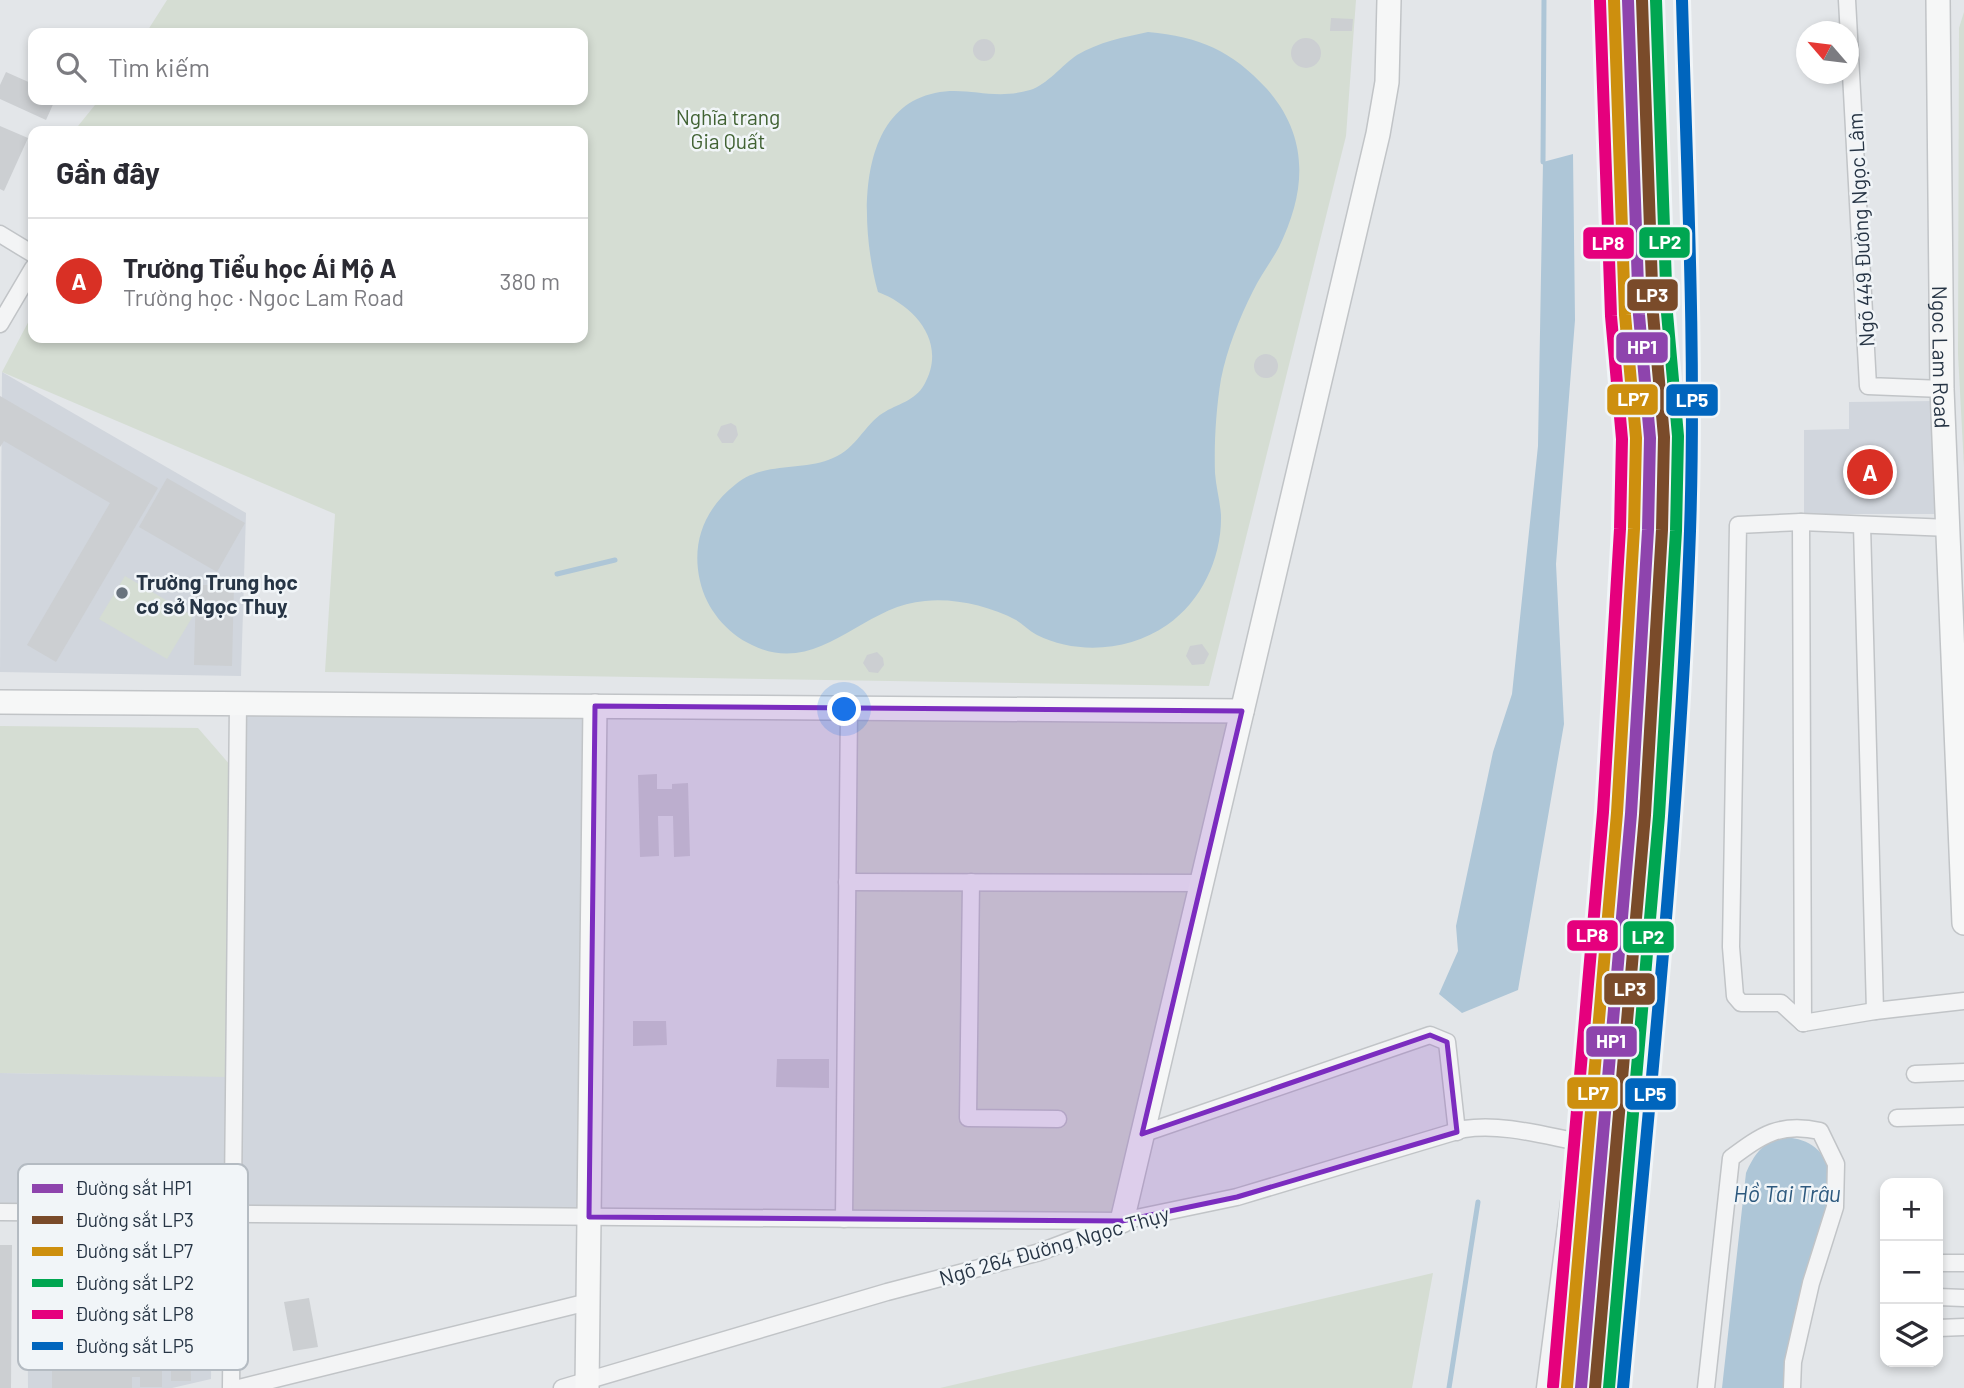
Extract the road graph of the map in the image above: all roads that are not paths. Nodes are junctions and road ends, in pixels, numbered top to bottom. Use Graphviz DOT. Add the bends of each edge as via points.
graph roads {
  1 [pos="1389,0"];
  2 [pos="1847,0"];
  3 [pos="1938,0"];
  4 [pos="0,234"];
  5 [pos="28,251"];
  6 [pos="28,276"];
  7 [pos="0,324"];
  8 [pos="1942,389"];
  9 [pos="1801,522"];
  10 [pos="1862,525"];
  11 [pos="1950,528"];
  12 [pos="0,702"];
  13 [pos="239,704"];
  14 [pos="594,706"];
  15 [pos="849,709"];
  16 [pos="1242,712"];
  17 [pos="1963,874"];
  18 [pos="847,882"];
  19 [pos="971,882"];
  20 [pos="1201,883"];
  21 [pos="1964,923"];
  22 [pos="1964,1001"];
  23 [pos="1875,1011"];
  24 [pos="1803,1023"];
  25 [pos="1964,1072"];
  26 [pos="1915,1074"];
  27 [pos="1964,1116"];
  28 [pos="1897,1118"];
  29 [pos="1058,1119"];
  30 [pos="1457,1132"];
  31 [pos="1142,1134"];
  32 [pos="234,1164"];
  33 [pos="0,1212"];
  34 [pos="18,1212"];
  35 [pos="248,1214"];
  36 [pos="589,1217"];
  37 [pos="844,1219"];
  38 [pos="1122,1221"];
  39 [pos="1943,1263"];
  40 [pos="1964,1263"];
  41 [pos="1943,1297"];
  42 [pos="1964,1298"];
  43 [pos="588,1302"];
  44 [pos="1964,1327"];
  45 [pos="1943,1328"];
  46 [pos="231,1370"];
  47 [pos="587,1384"];
  48 [pos="231,1388"];
  49 [pos="239,1388"];
  50 [pos="562,1388"];
  51 [pos="1545,1388"];
  52 [pos="1706,1388"];
  53 [pos="1792,1388"];
  1 -- 16 [label="street" via="1387,82 1378,134"];
  2 -- 8 [label="street, Ngõ 449 Đường Ngọc Lâm" via="1868,386"];
  3 -- 8 [label="street, Ngoc Lam Road"];
  4 -- 5 [label="street"];
  6 -- 7 [label="street"];
  8 -- 11 [label="street, Ngoc Lam Road"];
  9 -- 10 [label="street"];
  9 -- 24 [label="street"];
  9 -- 24 [label="street" via="1738,525 1731,947 1737,1001 1781,1003"];
  10 -- 11 [label="street"];
  10 -- 23 [label="street"];
  11 -- 17 [label="street, Ngoc Lam Road"];
  12 -- 13 [label="street"];
  13 -- 14 [label="street"];
  13 -- 32 [label="street"];
  14 -- 15 [label="street"];
  14 -- 36 [label="street"];
  15 -- 16 [label="street"];
  15 -- 18 [label="street"];
  16 -- 20 [label="street"];
  17 -- 21 [label="street, Ngoc Lam Road"];
  18 -- 19 [label="street"];
  18 -- 37 [label="street"];
  19 -- 20 [label="street"];
  19 -- 29 [label="street" via="968,1118"];
  20 -- 31 [label="street"];
  22 -- 23 [label="street"];
  23 -- 24 [label="street"];
  25 -- 26 [label="street"];
  27 -- 28 [label="street"];
  30 -- 31 [label="street" via="1447,1042 1430,1035"];
  30 -- 38 [label="street, Ngõ 264 Đường Ngọc Thụy" via="1237,1197"];
  30 -- 51 [label="street, Ngõ 264 Đường Ngọc Thụy" via="1483,1126 1583,1143"];
  31 -- 38 [label="street"];
  33 -- 34 [label="street"];
  35 -- 36 [label="street"];
  36 -- 37 [label="street"];
  36 -- 43 [label="street"];
  37 -- 38 [label="street"];
  38 -- 47 [label="street, Ngõ 264 Đường Ngọc Thụy" via="1040,1252 887,1292"];
  39 -- 40 [label="street"];
  41 -- 42 [label="street"];
  43 -- 47 [label="street"];
  43 -- 49 [label="street"];
  44 -- 45 [label="street"];
  46 -- 48 [label="street"];
  47 -- 50 [label="street, Ngõ 264 Đường Ngọc Thụy"];
  52 -- 53 [label="street" via="1731,1158 1765,1133 1800,1127 1820,1131 1836,1164 1835,1207 1811,1283 1793,1362"];
}
